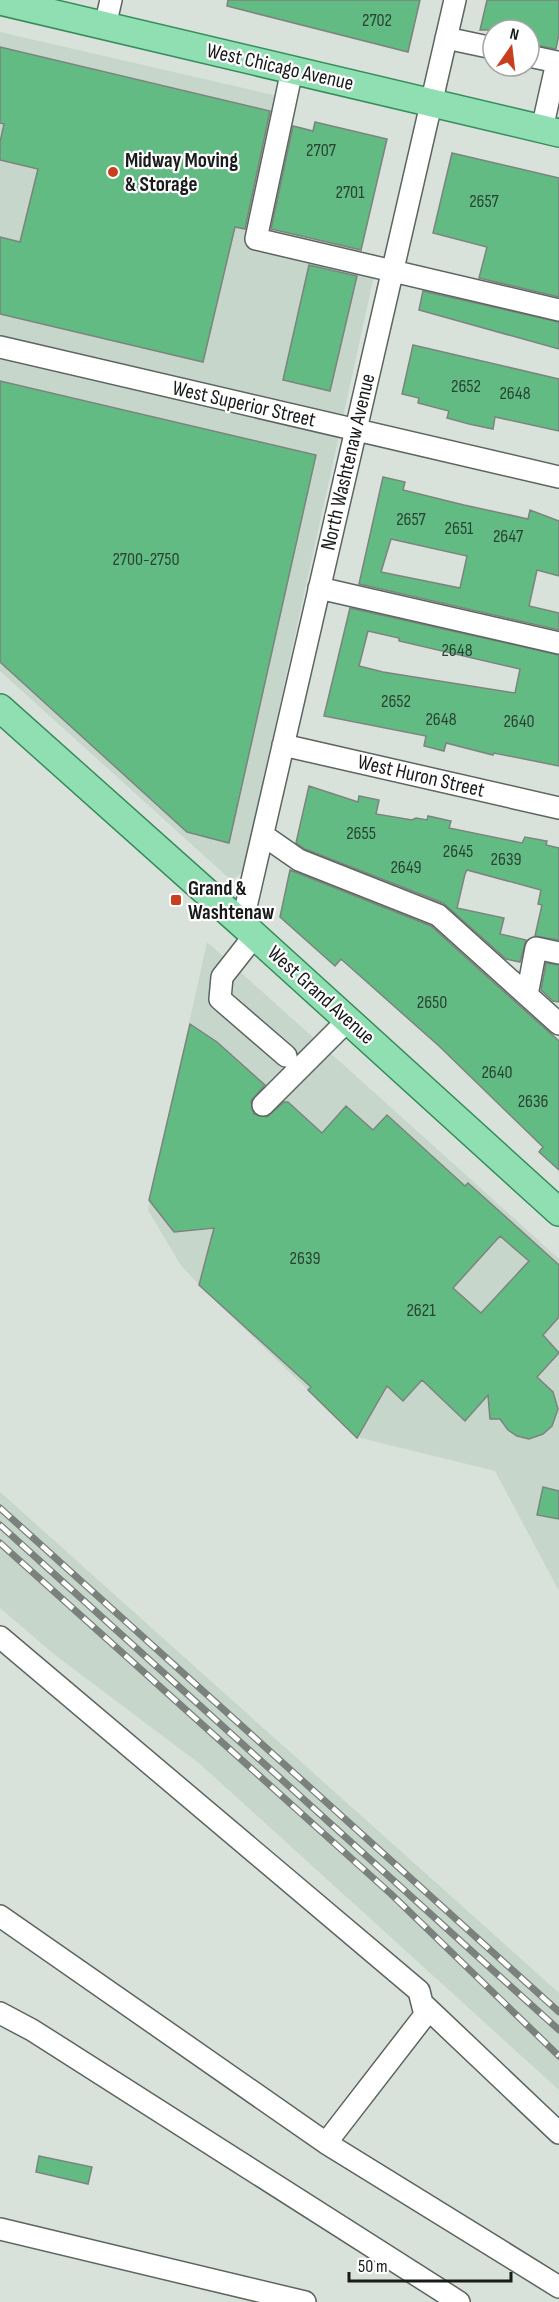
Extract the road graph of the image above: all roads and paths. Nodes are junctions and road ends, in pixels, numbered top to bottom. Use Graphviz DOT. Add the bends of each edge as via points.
graph roads {
  1 [pos="454,0"];
  2 [pos="0,1"];
  3 [pos="108,13"];
  4 [pos="446,38"];
  5 [pos="481,45"];
  6 [pos="541,59"];
  7 [pos="292,69"];
  8 [pos="431,102"];
  9 [pos="551,131"];
  10 [pos="392,271"];
  11 [pos="559,310"];
  12 [pos="0,347"];
  13 [pos="356,430"];
  14 [pos="559,477"];
  15 [pos="320,588"];
  16 [pos="559,644"];
  17 [pos="0,708"];
  18 [pos="284,744"];
  19 [pos="559,808"];
  20 [pos="262,835"];
  21 [pos="248,929"];
  22 [pos="559,953"];
  23 [pos="527,995"];
  24 [pos="348,1020"];
  25 [pos="559,1024"];
  26 [pos="286,1056"];
  27 [pos="263,1105"];
  28 [pos="557,1206"];
  29 [pos="0,1637"];
  30 [pos="0,1916"];
  31 [pos="422,2003"];
  32 [pos="0,2013"];
  33 [pos="559,2133"];
  34 [pos="326,2143"];
  35 [pos="0,2229"];
  36 [pos="559,2287"];
  37 [pos="305,2302"];
  38 [pos="459,2302"];
  1 -- 4 [label="street, North Washtenaw Avenue"];
  2 -- 3 [label="main road, West Chicago Avenue"];
  3 -- 7 [label="main road, West Chicago Avenue"];
  4 -- 5 [label="street"];
  4 -- 8 [label="street, North Washtenaw Avenue"];
  6 -- 9 [label="street" via="557,62"];
  7 -- 8 [label="main road, West Chicago Avenue"];
  7 -- 10 [label="street" via="256,239"];
  8 -- 9 [label="main road, West Chicago Avenue"];
  8 -- 10 [label="street, North Washtenaw Avenue"];
  10 -- 11 [label="street"];
  10 -- 13 [label="street, North Washtenaw Avenue"];
  12 -- 13 [label="street, West Superior Street"];
  13 -- 14 [label="street, West Superior Street"];
  13 -- 15 [label="street, North Washtenaw Avenue"];
  15 -- 16 [label="street"];
  15 -- 18 [label="street, North Washtenaw Avenue"];
  17 -- 21 [label="main road, West Grand Avenue"];
  18 -- 19 [label="street, West Huron Street"];
  18 -- 20 [label="street, North Washtenaw Avenue"];
  20 -- 21 [label="street, North Washtenaw Avenue"];
  20 -- 23 [label="street" via="299,860 438,915"];
  21 -- 24 [label="main road, West Grand Avenue"];
  21 -- 26 [label="street" via="222,977 220,999"];
  22 -- 23 [label="street" via="536,948"];
  23 -- 25 [label="street"];
  24 -- 27 [label="street"];
  24 -- 28 [label="main road, West Grand Avenue"];
  29 -- 31 [label="street" via="419,1991"];
  30 -- 34 [label="street"];
  31 -- 33 [label="street"];
  31 -- 34 [label="street" via="425,2015"];
  32 -- 38 [label="street"];
  34 -- 36 [label="street"];
  35 -- 37 [label="street"];
}
